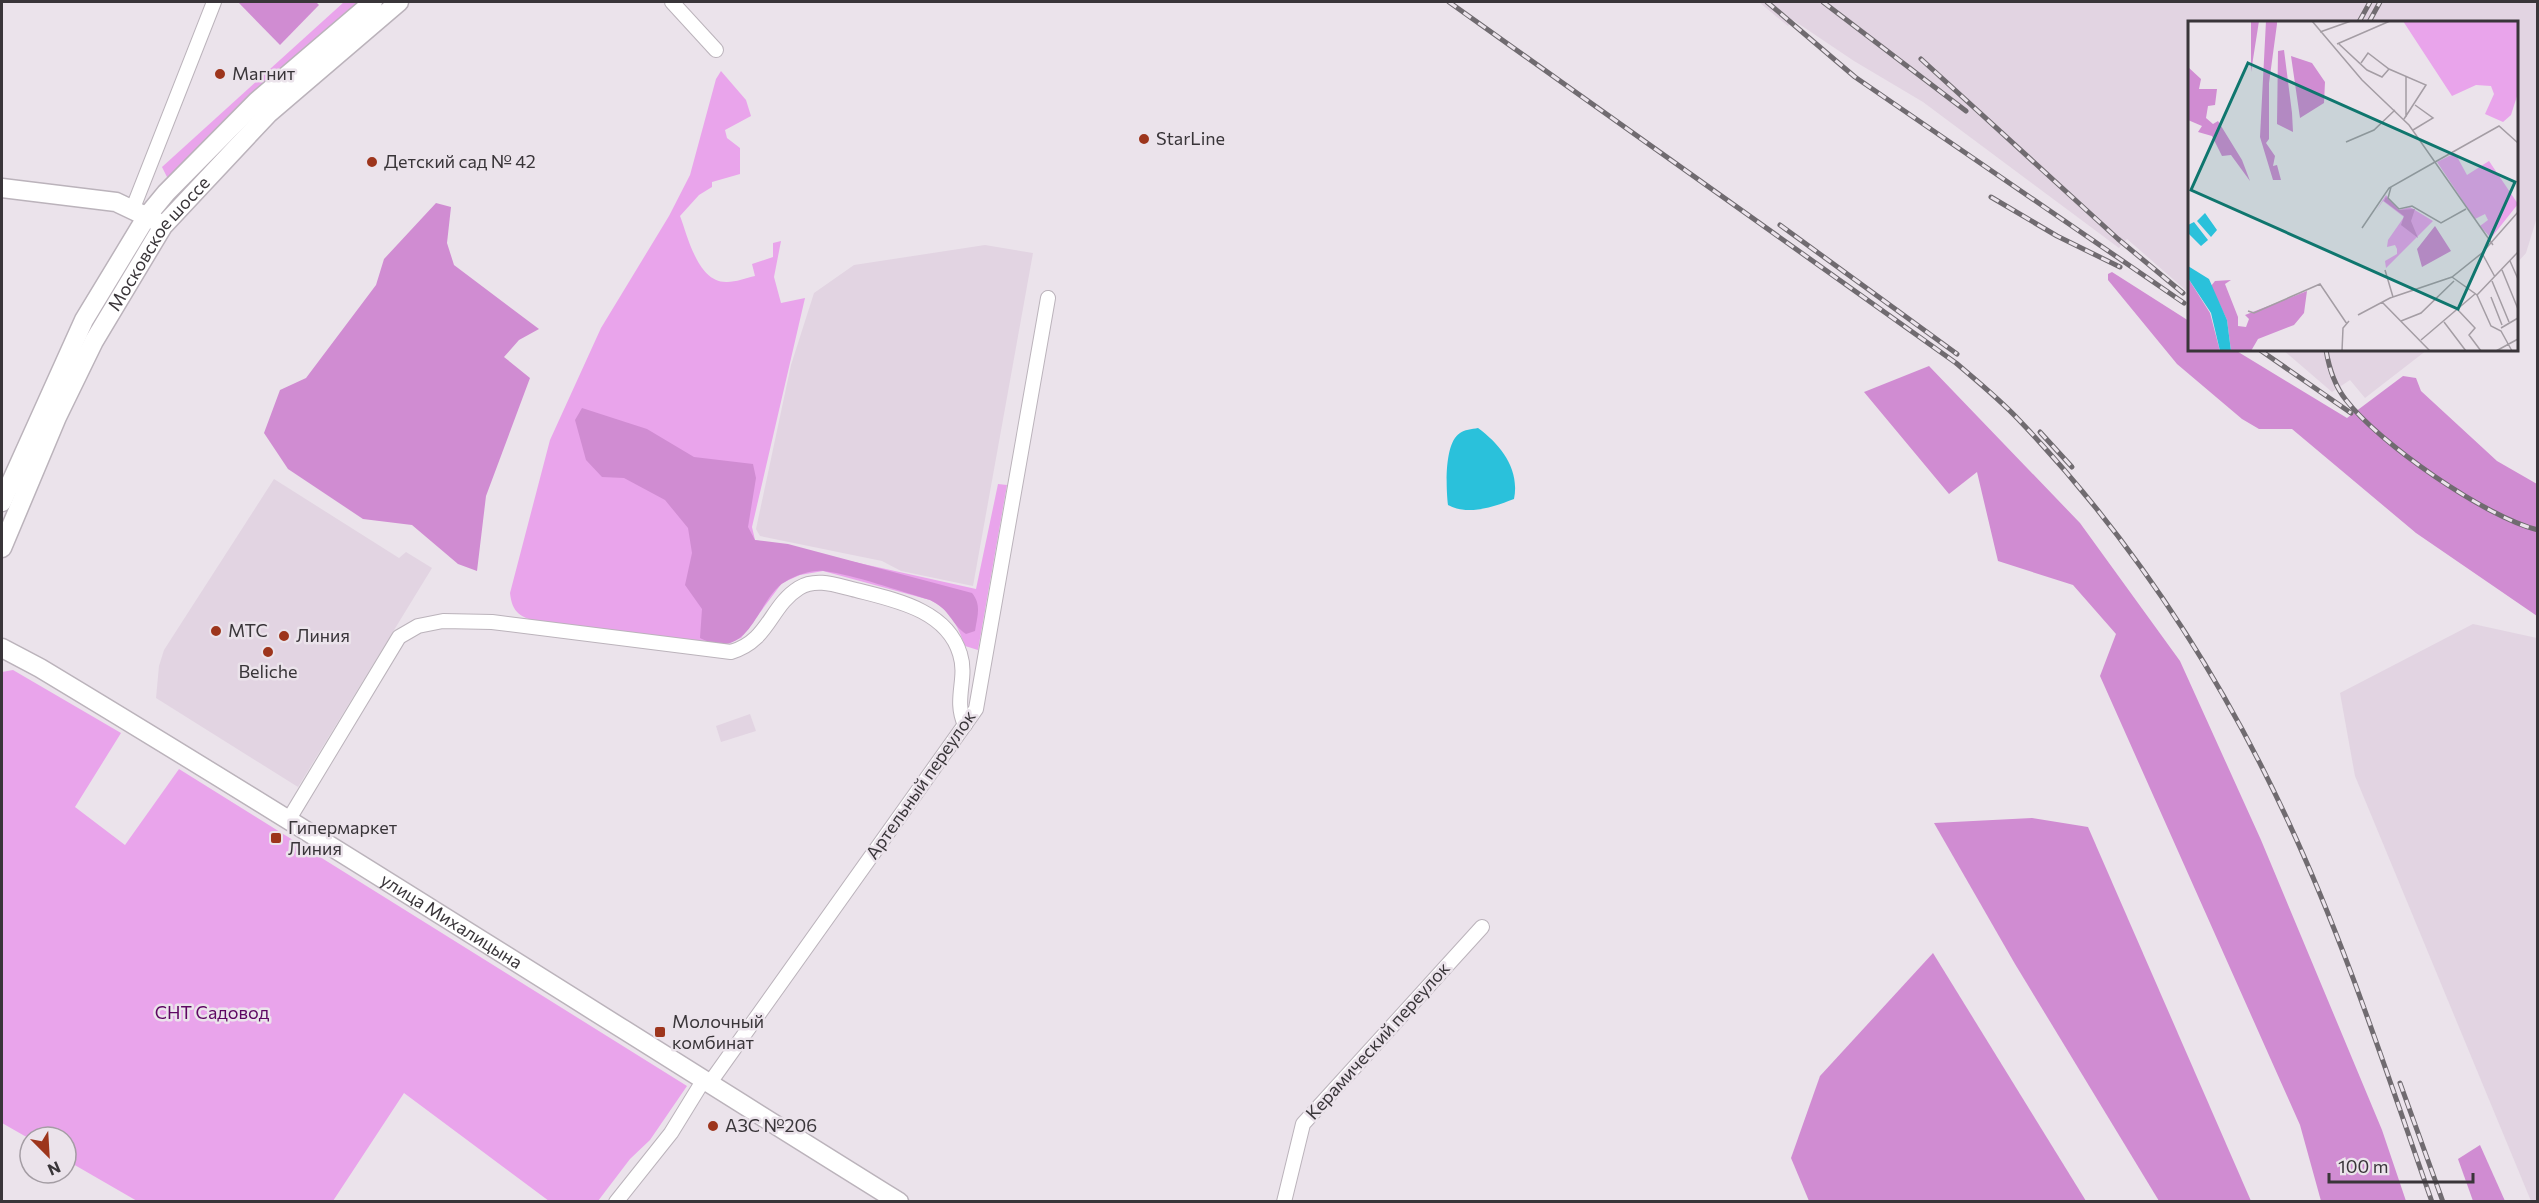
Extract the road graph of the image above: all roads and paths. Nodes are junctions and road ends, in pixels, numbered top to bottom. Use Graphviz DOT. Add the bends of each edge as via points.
graph roads {
  1 [pos="214,2"];
  2 [pos="373,2"];
  3 [pos="399,2"];
  4 [pos="672,2"];
  5 [pos="717,50"];
  6 [pos="2,188"];
  7 [pos="148,216"];
  8 [pos="1048,298"];
  9 [pos="2,502"];
  10 [pos="2,548"];
  11 [pos="2,648"];
  12 [pos="965,725"];
  13 [pos="289,819"];
  14 [pos="1482,927"];
  15 [pos="706,1082"];
  16 [pos="616,1202"];
  17 [pos="899,1202"];
  18 [pos="1284,1202"];
  1 -- 7 [label="street"];
  2 -- 7 [label="main road, Московское шоссе" via="257,101"];
  3 -- 7 [label="main road, Московское шоссе"];
  4 -- 5 [label="street"];
  6 -- 7 [label="main road" via="106,200"];
  7 -- 9 [label="main road, Московское шоссе" via="84,320"];
  7 -- 10 [label="main road, Московское шоссе"];
  8 -- 12 [label="street, Артельный переулок" via="976,709"];
  11 -- 13 [label="main road, улица Михалицына"];
  12 -- 13 [label="street" via="958,700 960,654 948,632 906,603 818,582 791,595 753,642 731,652 492,622 443,621 418,626 399,638"];
  12 -- 15 [label="street, Артельный переулок"];
  13 -- 15 [label="main road, улица Михалицына"];
  14 -- 18 [label="street, Керамический переулок" via="1303,1124"];
  15 -- 16 [label="street, Артельный переулок"];
  15 -- 17 [label="main road, улица Михалицына"];
}
